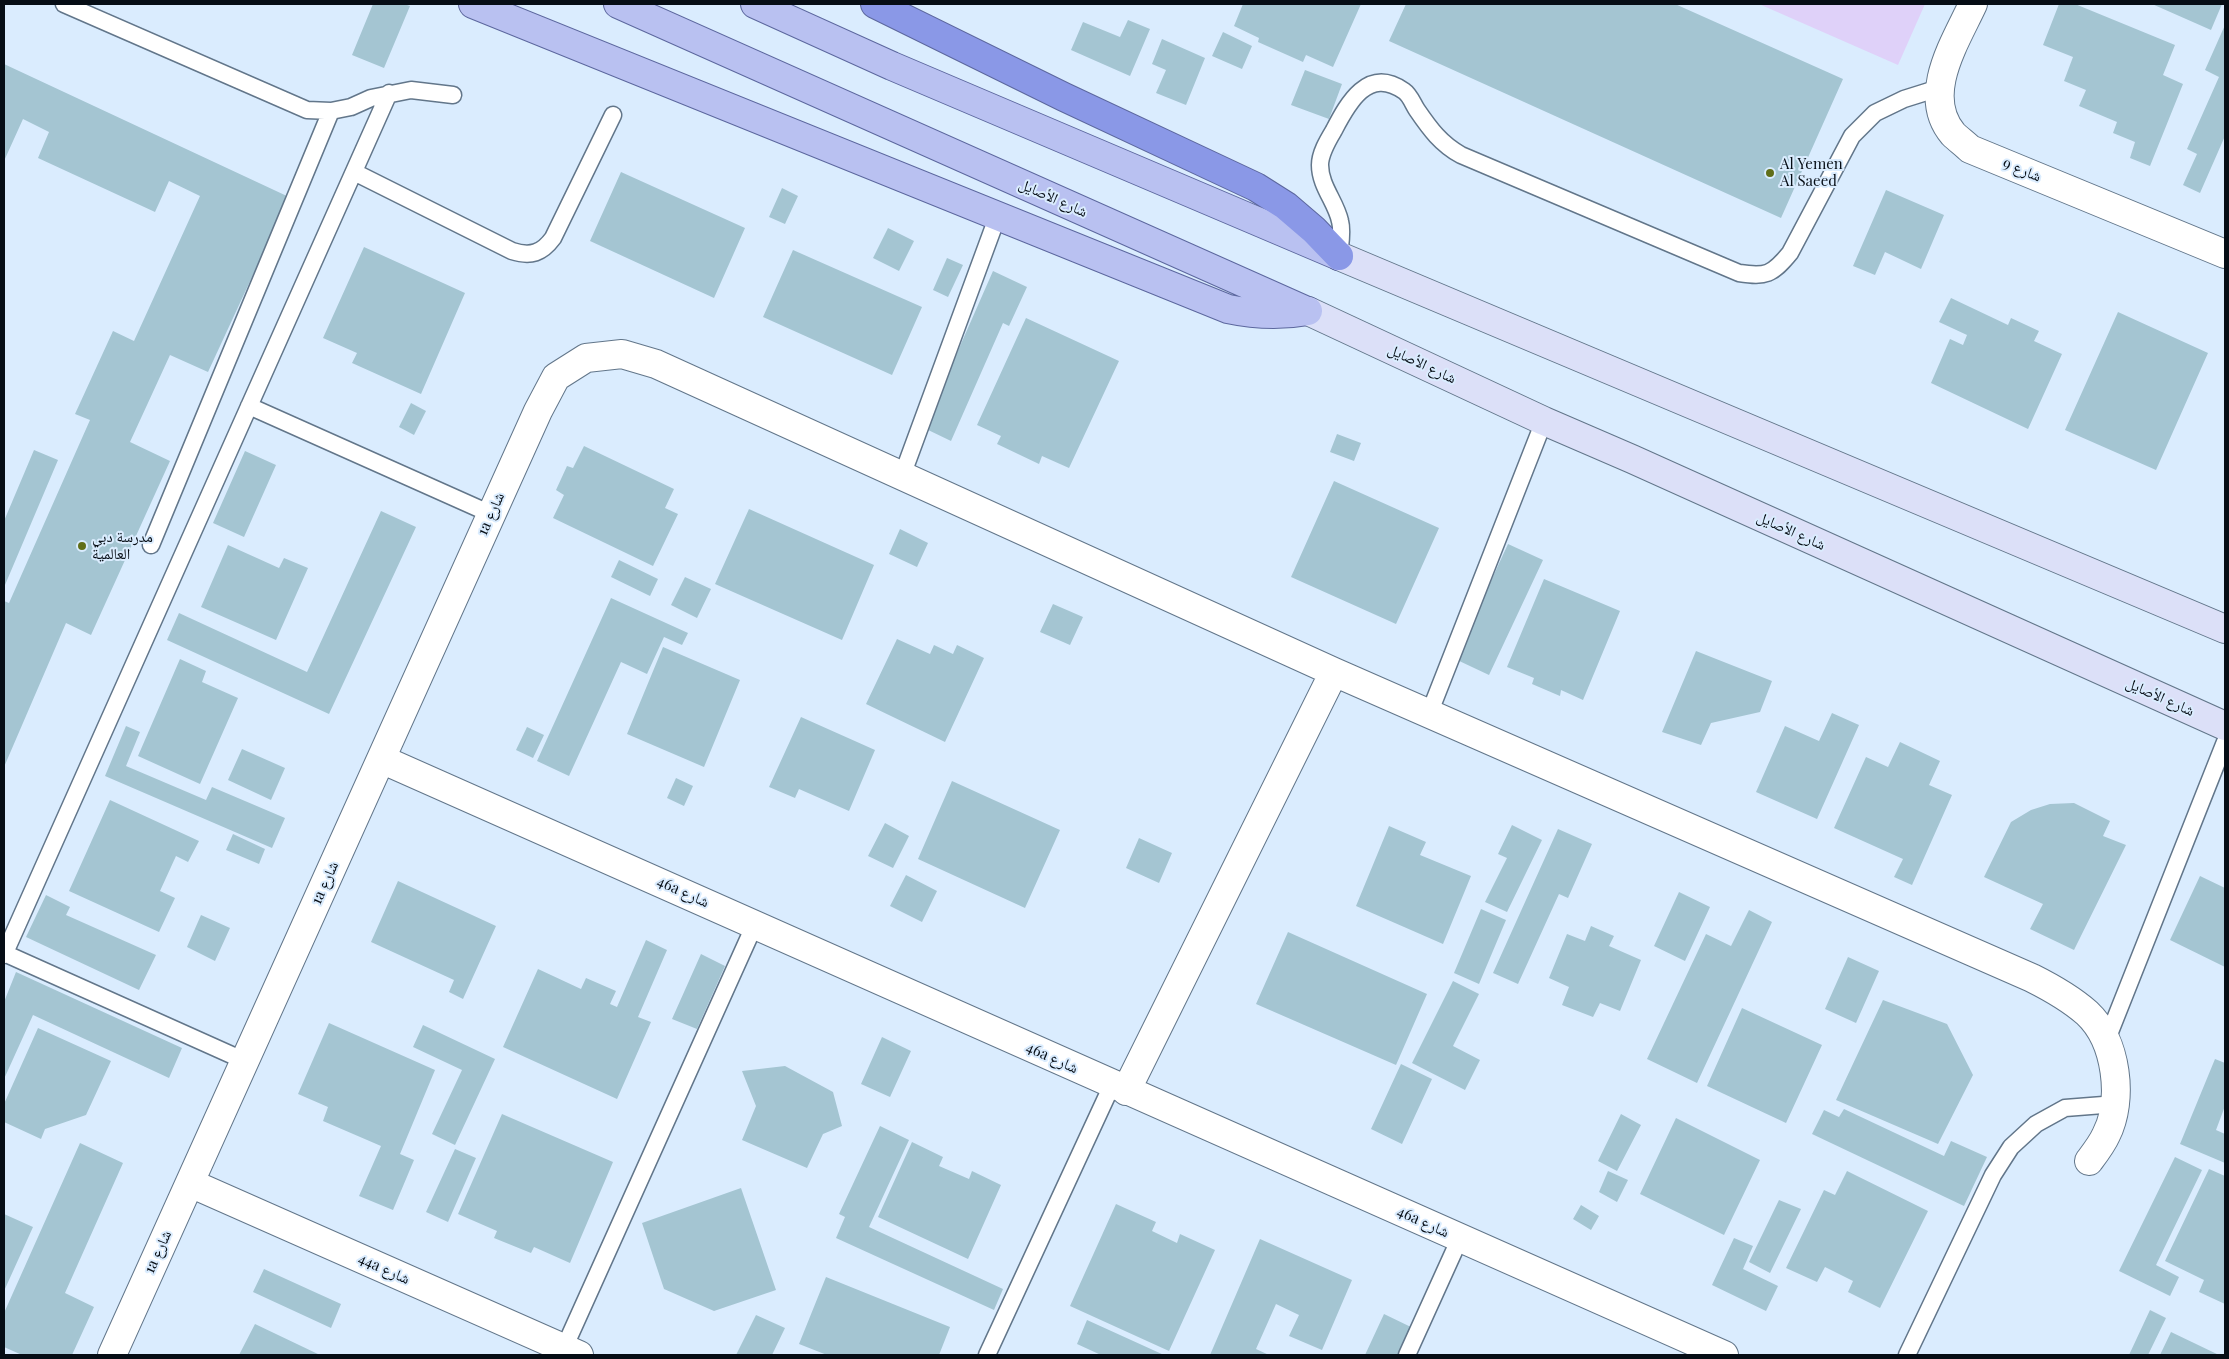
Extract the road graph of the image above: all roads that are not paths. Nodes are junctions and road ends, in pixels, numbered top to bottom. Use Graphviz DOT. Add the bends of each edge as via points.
graph roads {
  1 [pos="64,4"];
  2 [pos="472,4"];
  3 [pos="618,4"];
  4 [pos="755,4"];
  5 [pos="875,4"];
  6 [pos="1973,4"];
  7 [pos="1939,88"];
  8 [pos="389,93"];
  9 [pos="453,95"];
  10 [pos="332,111"];
  11 [pos="613,115"];
  12 [pos="354,172"];
  13 [pos="998,215"];
  14 [pos="2225,254"];
  15 [pos="1339,256"];
  16 [pos="1308,311"];
  17 [pos="249,406"];
  18 [pos="1544,421"];
  19 [pos="902,476"];
  20 [pos="491,514"];
  21 [pos="151,545"];
  22 [pos="2225,629"];
  23 [pos="1334,672"];
  24 [pos="1429,714"];
  25 [pos="2225,726"];
  26 [pos="2225,742"];
  27 [pos="381,759"];
  28 [pos="755,924"];
  29 [pos="4,954"];
  30 [pos="2106,1042"];
  31 [pos="245,1061"];
  32 [pos="1119,1088"];
  33 [pos="2116,1104"];
  34 [pos="2089,1161"];
  35 [pos="190,1183"];
  36 [pos="1460,1238"];
  37 [pos="568,1353"];
  38 [pos="112,1355"];
  39 [pos="987,1355"];
  40 [pos="1407,1355"];
  41 [pos="1724,1355"];
  42 [pos="1907,1355"];
  1 -- 10 [label="lane" via="308,110"];
  2 -- 13 [label="main road"];
  3 -- 16 [label="main road, شارع الأصايل"];
  4 -- 15 [label="main road" via="892,66"];
  5 -- 15 [label="highway" via="1256,186 1286,206"];
  6 -- 7 [label="street, شارع 9" via="1948,57"];
  7 -- 14 [label="street, شارع 9" via="1942,112 1952,133 1970,149"];
  7 -- 15 [label="lane" via="1874,113 1852,136 1790,253 1777,268 1758,276 1739,273 1461,155 1446,147 1434,134 1405,92 1390,84 1372,84 1356,93 1345,108 1320,163 1321,178 1341,223"];
  8 -- 9 [label="lane" via="411,90"];
  8 -- 10 [label="lane"];
  8 -- 12 [label="lane"];
  10 -- 21 [label="lane"];
  11 -- 12 [label="lane" via="553,238 536,254 512,251"];
  12 -- 17 [label="lane"];
  13 -- 16 [label="main road" via="1228,309 1281,315"];
  13 -- 19 [label="lane"];
  15 -- 22 [label="main road"];
  16 -- 18 [label="main road, شارع الأصايل"];
  17 -- 20 [label="lane"];
  17 -- 29 [label="lane"];
  18 -- 24 [label="lane"];
  18 -- 25 [label="main road, شارع الأصايل"];
  19 -- 20 [label="street, 1a شارع" via="656,364 622,354 586,358 556,377"];
  19 -- 23 [label="street, 1a شارع"];
  20 -- 27 [label="street, 1a شارع"];
  23 -- 24 [label="street, 1a شارع"];
  23 -- 32 [label="street"];
  24 -- 30 [label="street, 1a شارع" via="2032,978 2062,994 2088,1014"];
  26 -- 30 [label="lane"];
  27 -- 28 [label="street, 46a شارع"];
  27 -- 31 [label="street, 1a شارع"];
  28 -- 32 [label="street, 46a شارع"];
  28 -- 37 [label="lane"];
  29 -- 31 [label="lane"];
  30 -- 33 [label="street, 1a شارع" via="2116,1076"];
  31 -- 35 [label="street, 1a شارع"];
  32 -- 36 [label="street, 46a شارع"];
  32 -- 39 [label="lane"];
  33 -- 34 [label="street, 1a شارع" via="2107,1135"];
  33 -- 42 [label="lane" via="2065,1108 2036,1124 2011,1147 1993,1175"];
  35 -- 37 [label="street, 44a شارع"];
  35 -- 38 [label="street, 1a شارع"];
  36 -- 40 [label="lane"];
  36 -- 41 [label="street, 46a شارع"];
}
